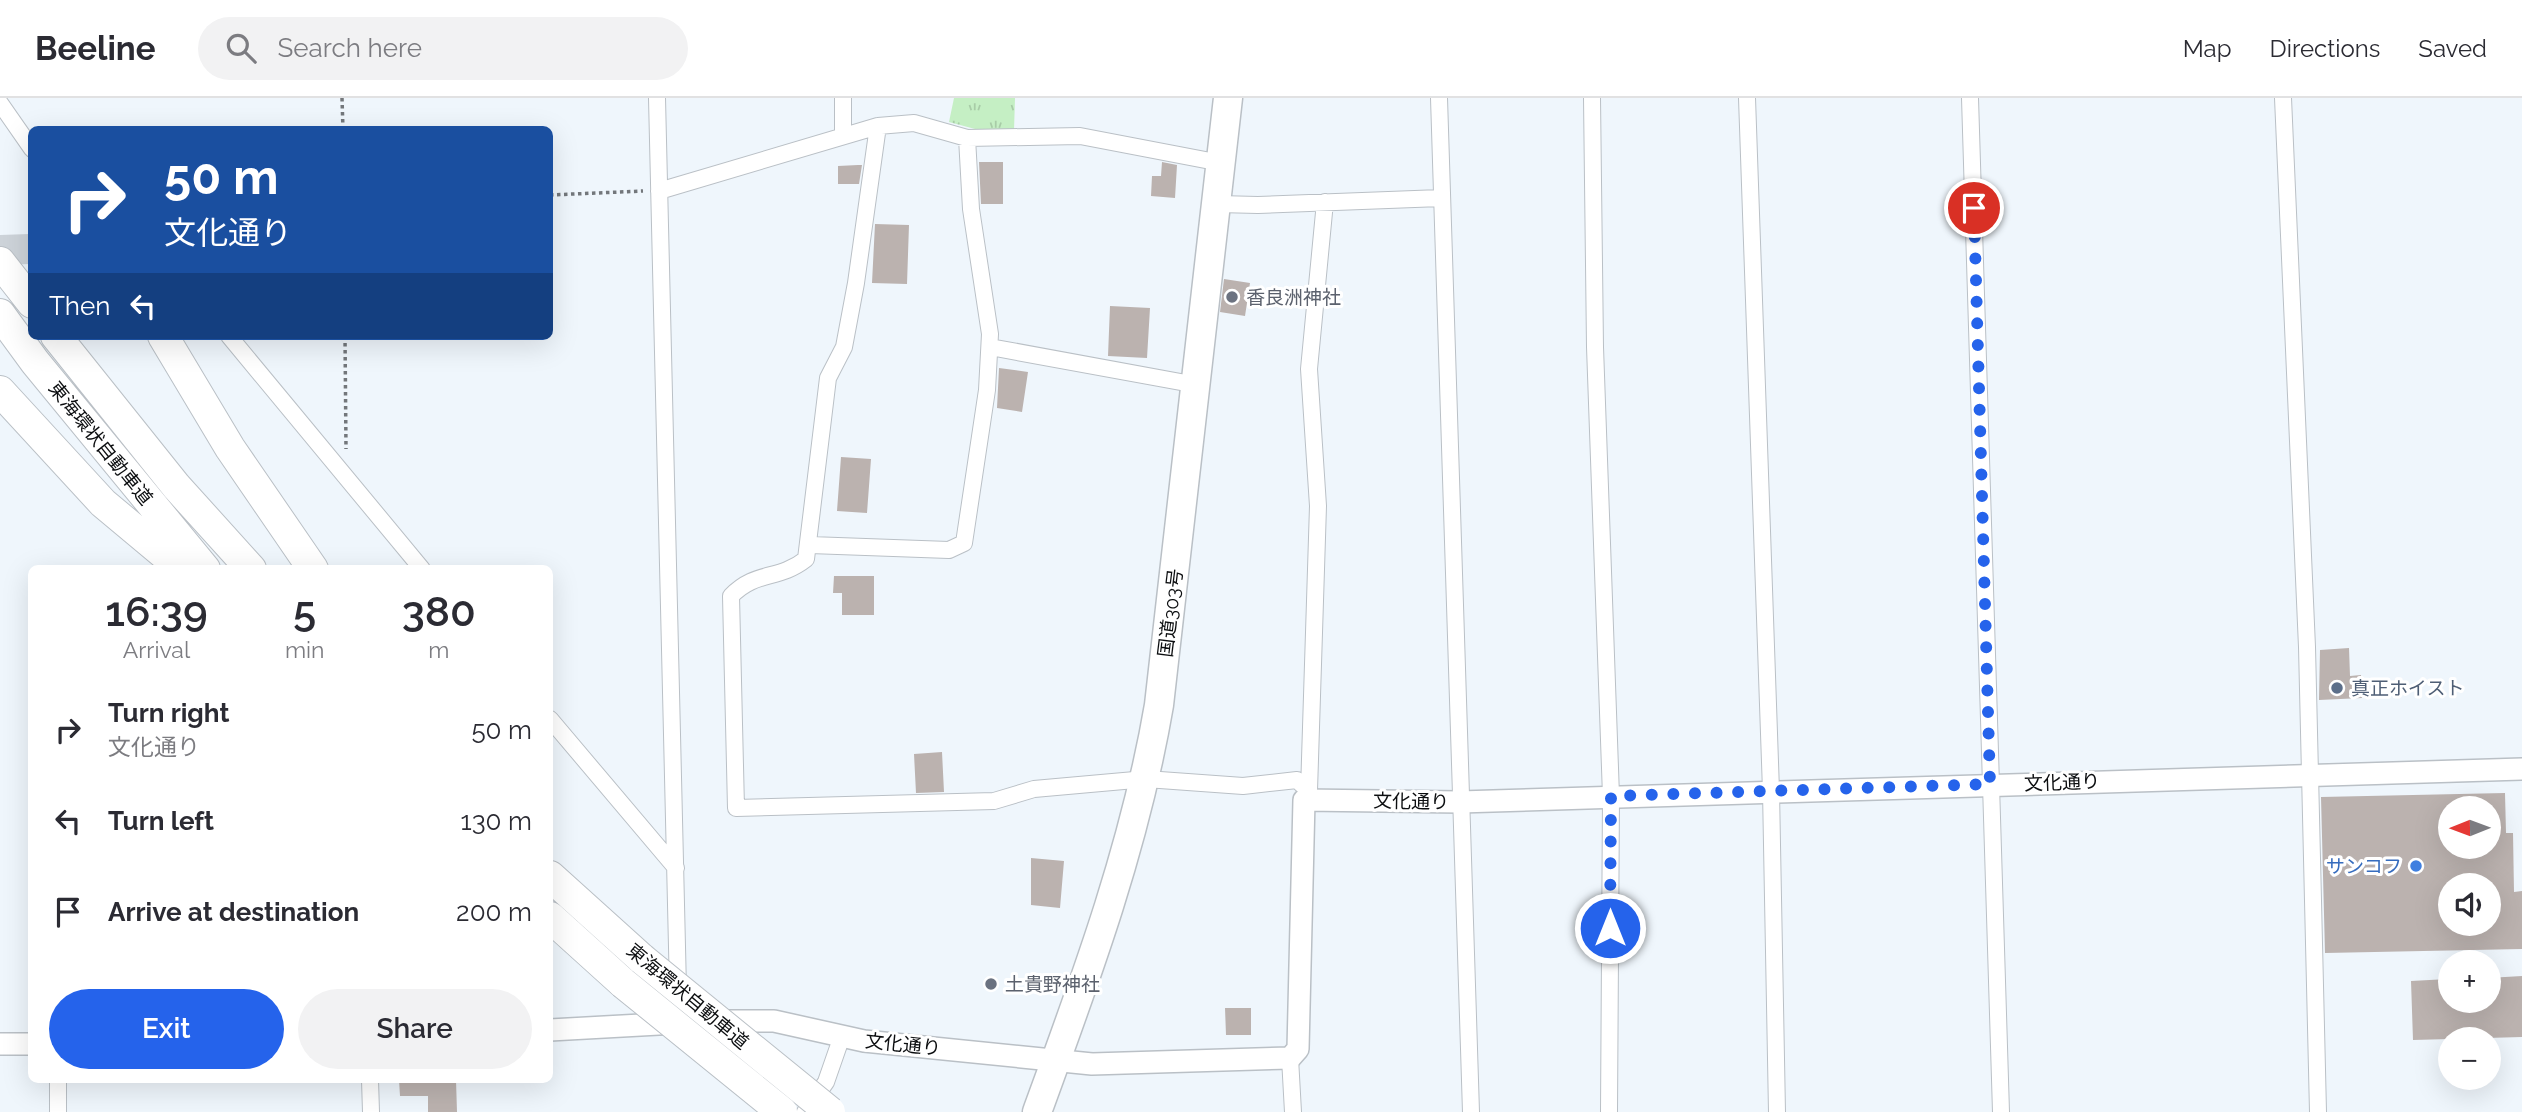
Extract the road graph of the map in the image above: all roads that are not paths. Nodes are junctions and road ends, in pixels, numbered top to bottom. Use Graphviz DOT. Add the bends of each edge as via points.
graph roads {
  1 [pos="657,98"];
  2 [pos="844,98"];
  3 [pos="1228,98"];
  4 [pos="1439,98"];
  5 [pos="1592,98"];
  6 [pos="1747,98"];
  7 [pos="1970,98"];
  8 [pos="2283,98"];
  9 [pos="0,103"];
  10 [pos="878,126"];
  11 [pos="843,136"];
  12 [pos="967,138"];
  13 [pos="28,143"];
  14 [pos="1221,163"];
  15 [pos="659,191"];
  16 [pos="1441,198"];
  17 [pos="1325,202"];
  18 [pos="1218,204"];
  19 [pos="0,262"];
  20 [pos="28,298"];
  21 [pos="0,314"];
  22 [pos="59,340"];
  23 [pos="165,340"];
  24 [pos="232,340"];
  25 [pos="990,347"];
  26 [pos="1197,385"];
  27 [pos="0,391"];
  28 [pos="810,545"];
  29 [pos="177,565"];
  30 [pos="202,565"];
  31 [pos="247,565"];
  32 [pos="310,565"];
  33 [pos="419,565"];
  34 [pos="553,723"];
  35 [pos="2522,769"];
  36 [pos="2311,774"];
  37 [pos="1146,779"];
  38 [pos="1990,784"];
  39 [pos="1771,791"];
  40 [pos="1611,796"];
  41 [pos="1460,802"];
  42 [pos="553,867"];
  43 [pos="676,868"];
  44 [pos="553,879"];
  45 [pos="592,914"];
  46 [pos="553,920"];
  47 [pos="679,1023"];
  48 [pos="553,1030"];
  49 [pos="842,1036"];
  50 [pos="0,1044"];
  51 [pos="28,1044"];
  52 [pos="1057,1058"];
  53 [pos="1290,1058"];
  54 [pos="58,1083"];
  55 [pos="370,1083"];
  56 [pos="58,1112"];
  57 [pos="371,1112"];
  58 [pos="782,1112"];
  59 [pos="805,1112"];
  60 [pos="830,1112"];
  61 [pos="1037,1112"];
  62 [pos="1293,1112"];
  63 [pos="1471,1112"];
  64 [pos="1609,1112"];
  65 [pos="1777,1112"];
  66 [pos="2001,1112"];
  67 [pos="2318,1112"];
  1 -- 15 [label="street"];
  2 -- 11 [label="street"];
  3 -- 14 [label="highway, 国道303号"];
  4 -- 16 [label="street"];
  5 -- 40 [label="street" via="1595,347"];
  6 -- 39 [label="street"];
  7 -- 38 [label="street"];
  8 -- 36 [label="street"];
  9 -- 13 [label="street"];
  10 -- 11 [label="street"];
  10 -- 12 [label="street" via="914,123"];
  10 -- 28 [label="street" via="865,238 846,334 828,378"];
  11 -- 15 [label="street"];
  12 -- 14 [label="street" via="1080,136"];
  12 -- 25 [label="street" via="971,209"];
  14 -- 18 [label="highway, 国道303号"];
  15 -- 43 [label="street"];
  16 -- 17 [label="street"];
  16 -- 41 [label="street"];
  17 -- 18 [label="street"];
  17 -- 37 [label="street" via="1309,369 1318,506 1309,791 1297,780 1243,786"];
  18 -- 26 [label="highway, 国道303号"];
  19 -- 20 [label="highway"];
  21 -- 30 [label="highway, 東海環状自動車道"];
  22 -- 31 [label="highway, 東海環状自動車道" via="176,486"];
  23 -- 32 [label="highway" via="230,447"];
  24 -- 33 [label="street"];
  25 -- 26 [label="street"];
  25 -- 28 [label="street" via="964,543 949,550"];
  26 -- 37 [label="highway, 国道303号"];
  27 -- 29 [label="highway" via="103,503"];
  28 -- 37 [label="street" via="806,559 791,570 746,581 731,596 736,808 994,801 1034,789"];
  34 -- 43 [label="street"];
  35 -- 36 [label="street, 文化通り"];
  36 -- 38 [label="street, 文化通り"];
  36 -- 67 [label="street"];
  37 -- 52 [label="highway, 国道303号" via="1103,932"];
  38 -- 39 [label="street, 文化通り"];
  38 -- 66 [label="street"];
  39 -- 40 [label="street, 文化通り"];
  39 -- 65 [label="street"];
  40 -- 41 [label="street, 文化通り"];
  40 -- 64 [label="street"];
  41 -- 53 [label="street, 文化通り" via="1304,800 1298,1049"];
  41 -- 63 [label="street"];
  42 -- 45 [label="highway"];
  43 -- 47 [label="street"];
  44 -- 45 [label="highway, 東海環状自動車道"];
  45 -- 60 [label="highway, 東海環状自動車道, bridge"];
  46 -- 58 [label="highway, 東海環状自動車道, bridge"];
  47 -- 48 [label="street, 文化通り"];
  47 -- 49 [label="street, 文化通り" via="774,1021"];
  49 -- 52 [label="street, 文化通り"];
  49 -- 59 [label="street" via="826,1082"];
  50 -- 51 [label="street"];
  52 -- 53 [label="street, 文化通り" via="1092,1064"];
  52 -- 61 [label="highway, 国道303号"];
  53 -- 62 [label="street"];
  54 -- 56 [label="street"];
  55 -- 57 [label="street"];
}
